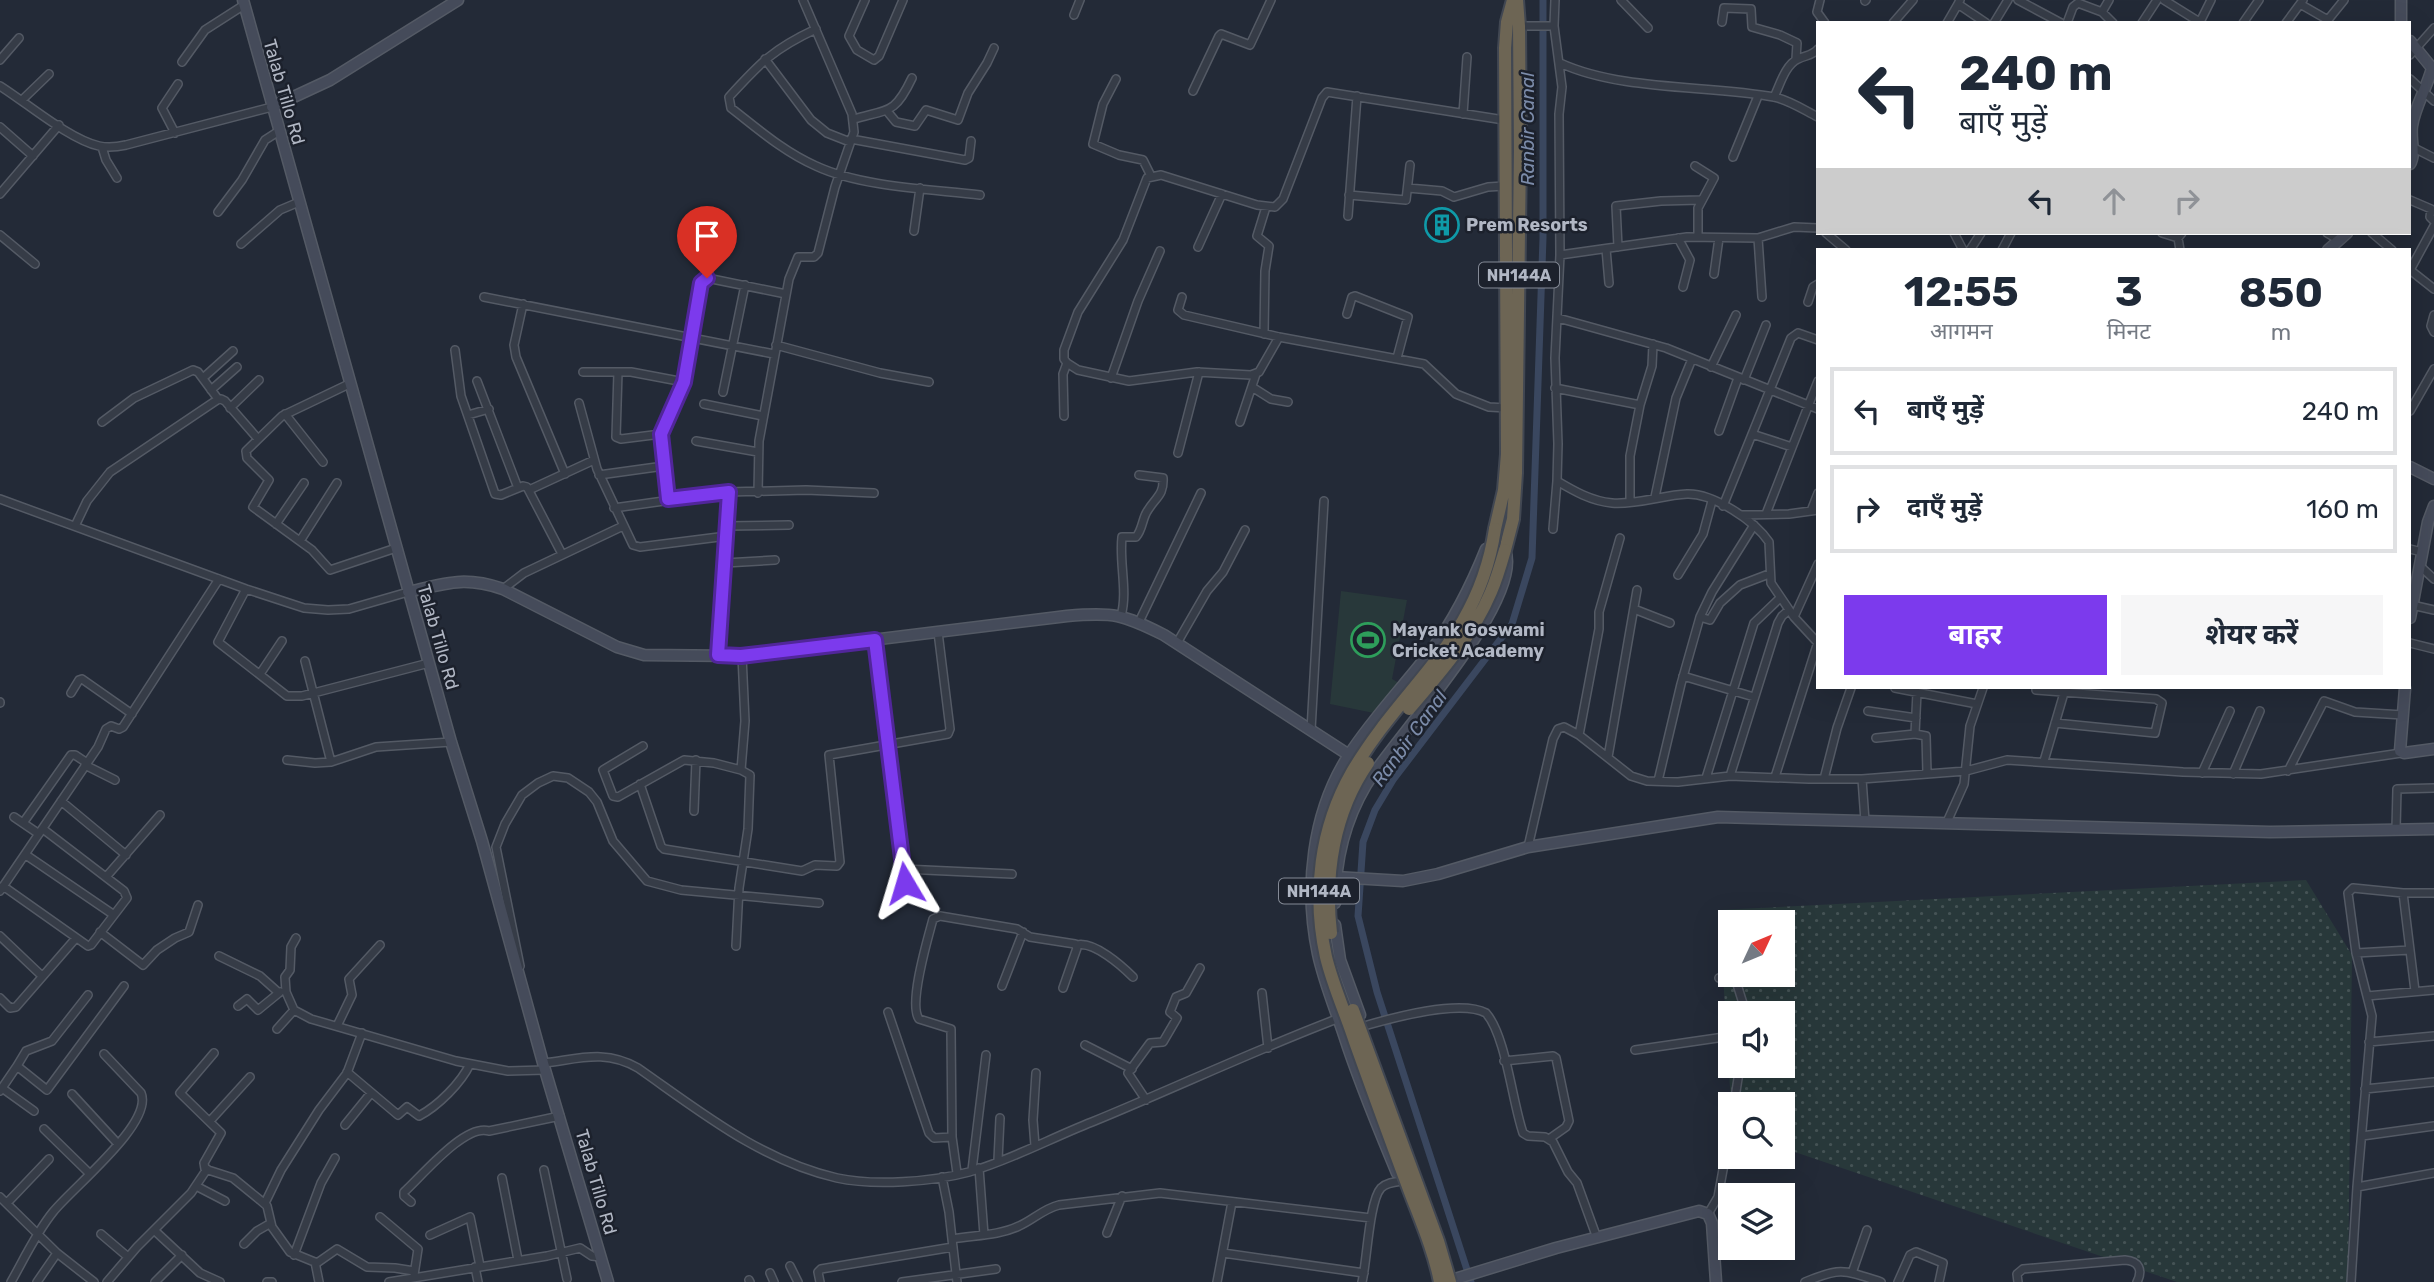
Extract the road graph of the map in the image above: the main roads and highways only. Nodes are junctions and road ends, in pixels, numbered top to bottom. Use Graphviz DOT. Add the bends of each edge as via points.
graph roads {
  1 [pos="1515,0"];
  2 [pos="1454,1281"];
  3 [pos="1441,1282"];
  1 -- 2 [label="highway, NH144A, bridge" via="1519,26 1519,307 1513,519 1492,591 1464,641 1363,769 1345,807 1329,873 1329,922 1336,961"];
  1 -- 3 [label="highway, NH144A, bridge" via="1506,32 1504,120 1506,474 1495,529 1482,585 1454,638 1363,755 1339,797 1319,881 1327,958"];
}
